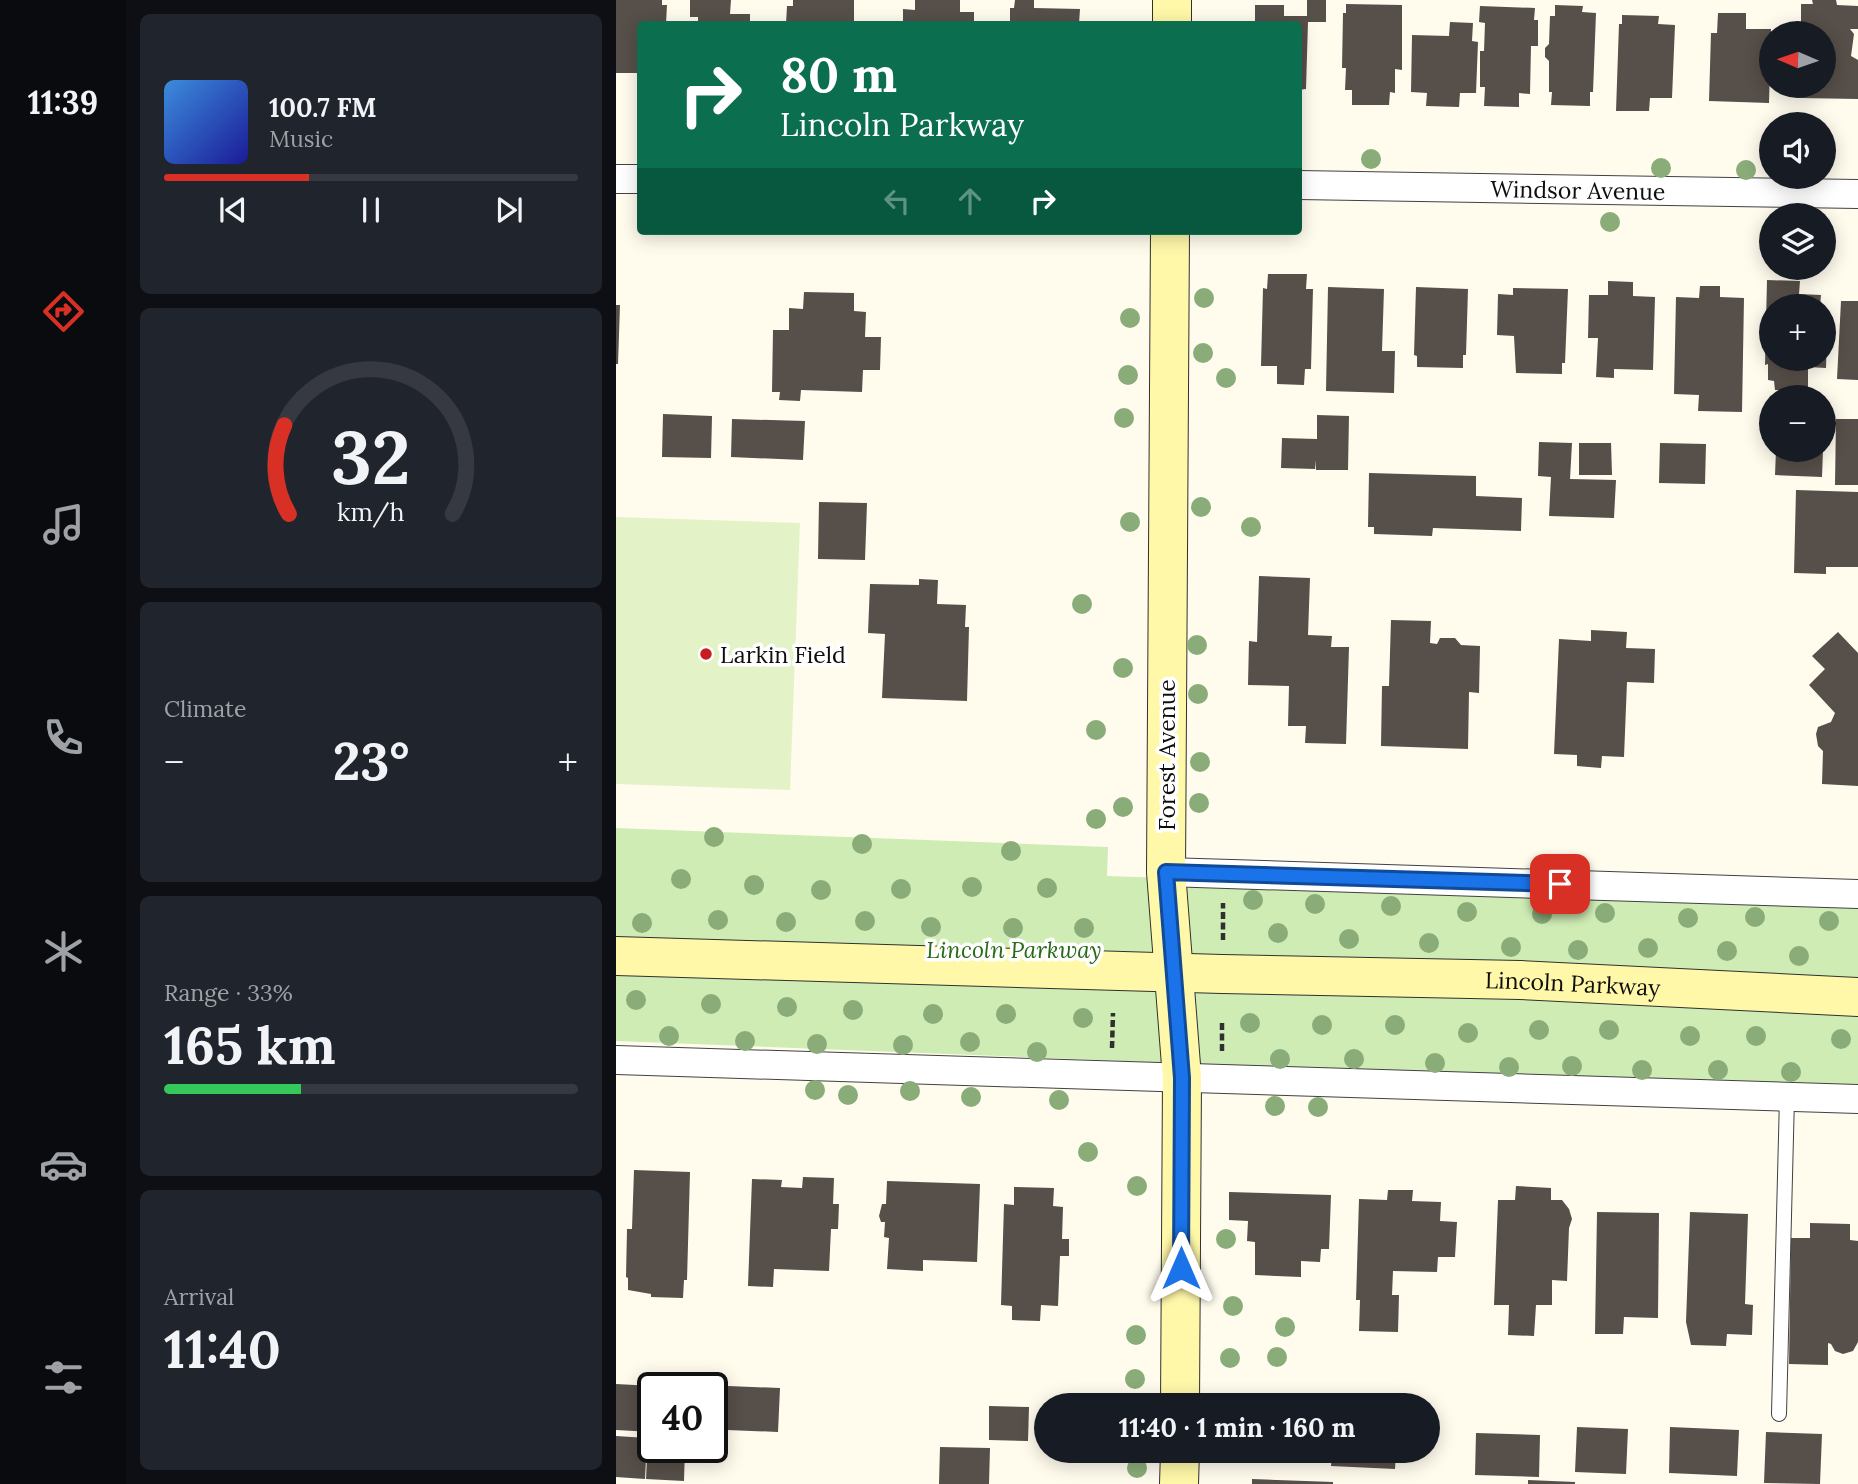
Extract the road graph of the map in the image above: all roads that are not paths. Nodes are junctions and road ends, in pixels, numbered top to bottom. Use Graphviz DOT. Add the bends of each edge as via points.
graph roads {
  1 [pos="1172,0"];
  2 [pos="1172,21"];
  3 [pos="616,179"];
  4 [pos="637,179"];
  5 [pos="1302,185"];
  6 [pos="1858,194"];
  7 [pos="1170,235"];
  8 [pos="1166,872"];
  9 [pos="1858,894"];
  10 [pos="616,956"];
  11 [pos="1173,973"];
  12 [pos="1858,997"];
  13 [pos="616,1060"];
  14 [pos="1182,1078"];
  15 [pos="1787,1097"];
  16 [pos="1858,1099"];
  17 [pos="1180,1393"];
  18 [pos="1779,1414"];
  19 [pos="1180,1463"];
  20 [pos="1179,1484"];
  1 -- 2 [label="street"];
  3 -- 4 [label="street"];
  5 -- 6 [label="street, Windsor Avenue"];
  7 -- 8 [label="street, Forest Avenue"];
  8 -- 9 [label="street"];
  8 -- 11 [label="street, Forest Avenue"];
  10 -- 11 [label="street, Lincoln Parkway"];
  11 -- 12 [label="street, Lincoln Parkway" via="1520,981"];
  11 -- 14 [label="street, Forest Avenue"];
  13 -- 14 [label="street"];
  14 -- 15 [label="street"];
  14 -- 17 [label="street, Forest Avenue"];
  15 -- 16 [label="street"];
  15 -- 18 [label="lane"];
  19 -- 20 [label="street"];
}
